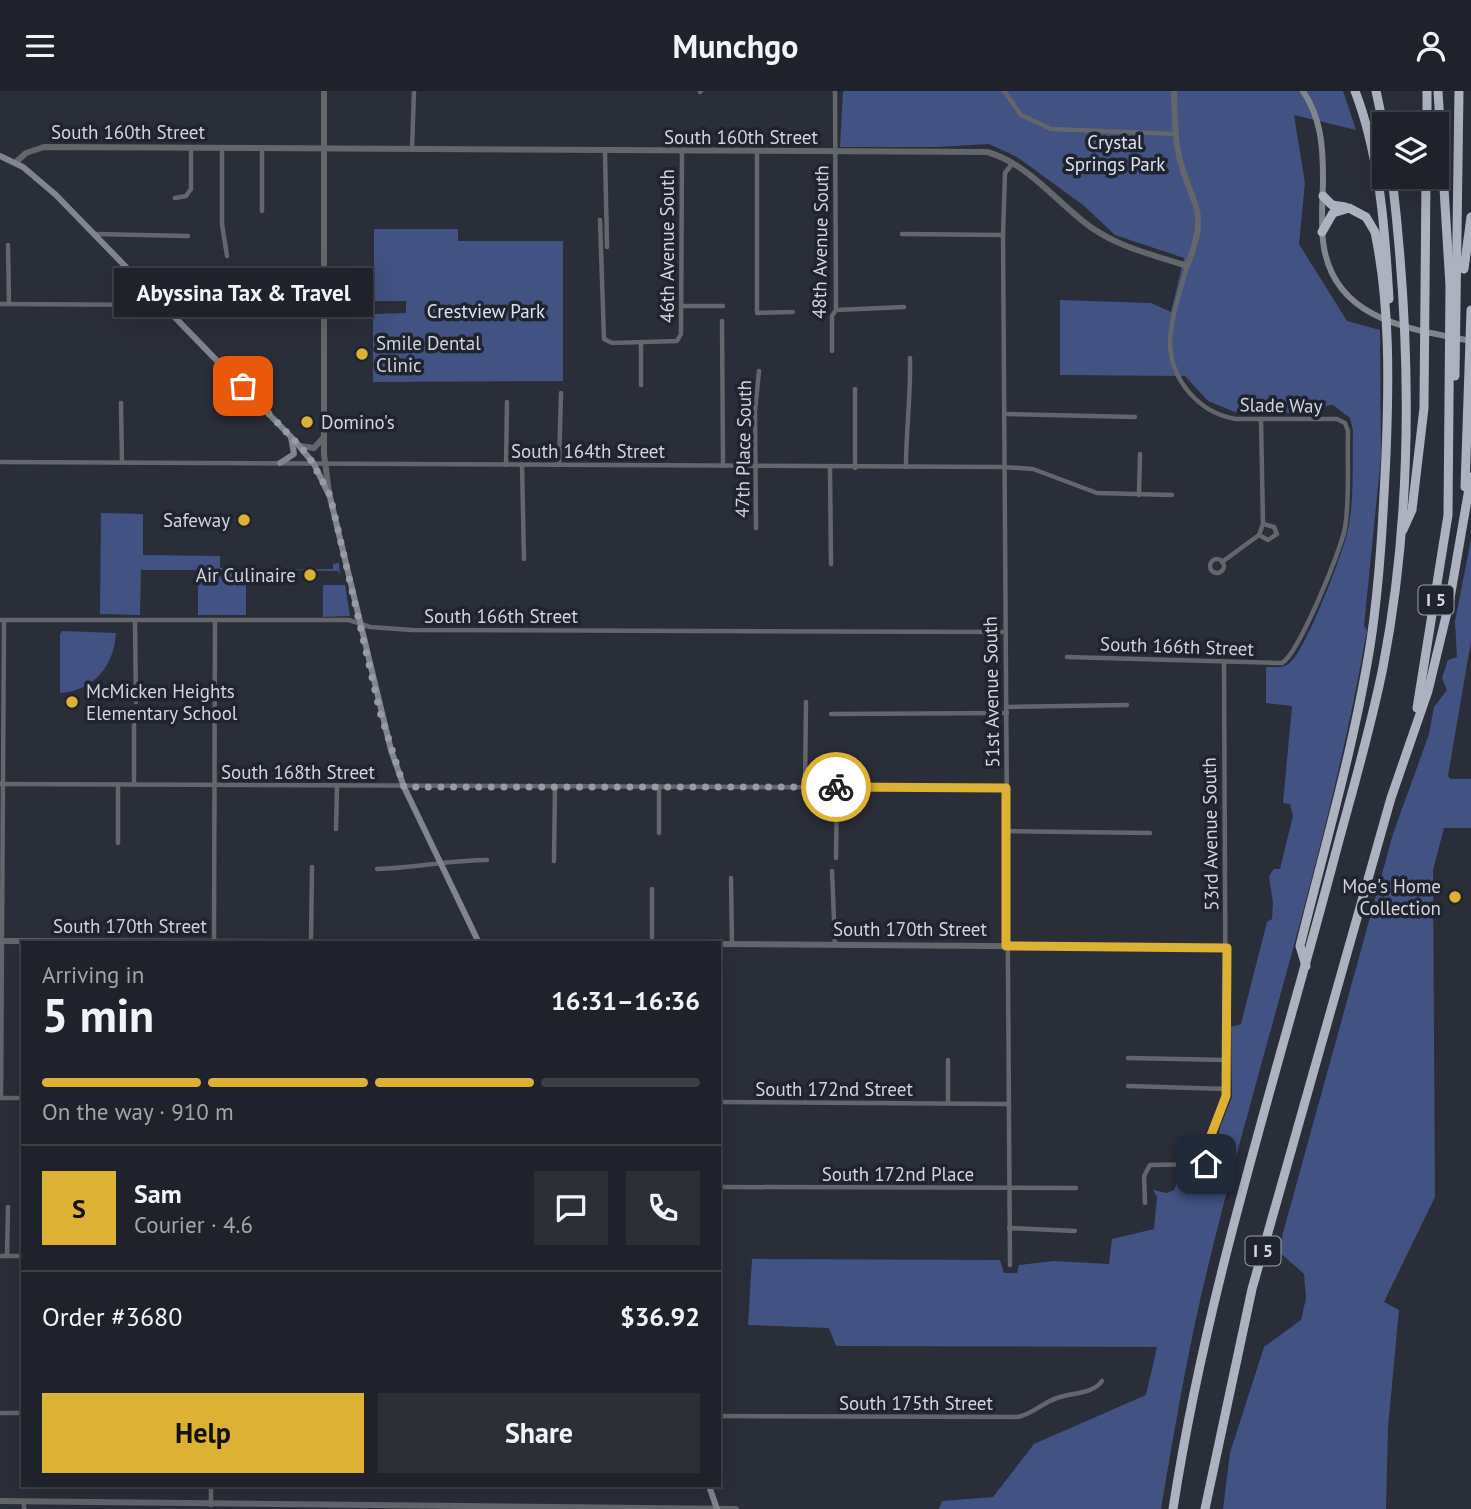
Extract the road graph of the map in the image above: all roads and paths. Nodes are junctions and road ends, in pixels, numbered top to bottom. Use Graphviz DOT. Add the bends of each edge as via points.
graph roads {
  1 [pos="324,91"];
  2 [pos="414,91"];
  3 [pos="835,91"];
  4 [pos="1004,91"];
  5 [pos="1174,91"];
  6 [pos="1303,91"];
  7 [pos="1355,91"];
  8 [pos="1376,91"];
  9 [pos="1427,91"];
  10 [pos="1438,91"];
  11 [pos="1459,91"];
  12 [pos="1381,112"];
  13 [pos="1427,112"];
  14 [pos="1175,134"];
  15 [pos="222,148"];
  16 [pos="262,148"];
  17 [pos="191,149"];
  18 [pos="324,149"];
  19 [pos="412,151"];
  20 [pos="606,152"];
  21 [pos="757,152"];
  22 [pos="682,153"];
  23 [pos="835,153"];
  24 [pos="0,156"];
  25 [pos="16,162"];
  26 [pos="1012,164"];
  27 [pos="1393,189"];
  28 [pos="1426,189"];
  29 [pos="1323,196"];
  30 [pos="175,198"];
  31 [pos="1349,208"];
  32 [pos="262,211"];
  33 [pos="1471,217"];
  34 [pos="600,220"];
  35 [pos="1322,232"];
  36 [pos="94,234"];
  37 [pos="902,234"];
  38 [pos="1003,235"];
  39 [pos="188,236"];
  40 [pos="8,245"];
  41 [pos="607,247"];
  42 [pos="227,256"];
  43 [pos="1187,266"];
  44 [pos="1458,299"];
  45 [pos="1386,301"];
  46 [pos="0,304"];
  47 [pos="9,305"];
  48 [pos="163,305"];
  49 [pos="681,306"];
  50 [pos="723,306"];
  51 [pos="904,307"];
  52 [pos="835,310"];
  53 [pos="1471,310"];
  54 [pos="793,313"];
  55 [pos="722,321"];
  56 [pos="1385,321"];
  57 [pos="1471,341"];
  58 [pos="1387,342"];
  59 [pos="641,343"];
  60 [pos="832,351"];
  61 [pos="910,358"];
  62 [pos="759,370"];
  63 [pos="641,385"];
  64 [pos="855,389"];
  65 [pos="561,393"];
  66 [pos="507,401"];
  67 [pos="121,403"];
  68 [pos="1004,414"];
  69 [pos="1135,417"];
  70 [pos="1261,419"];
  71 [pos="290,436"];
  72 [pos="324,436"];
  73 [pos="300,446"];
  74 [pos="1139,454"];
  75 [pos="0,462"];
  76 [pos="122,463"];
  77 [pos="280,463"];
  78 [pos="314,464"];
  79 [pos="325,464"];
  80 [pos="506,465"];
  81 [pos="523,465"];
  82 [pos="559,465"];
  83 [pos="723,466"];
  84 [pos="755,466"];
  85 [pos="906,467"];
  86 [pos="1003,467"];
  87 [pos="830,468"];
  88 [pos="855,468"];
  89 [pos="1448,472"];
  90 [pos="1471,477"];
  91 [pos="330,495"];
  92 [pos="1139,495"];
  93 [pos="1172,495"];
  94 [pos="1263,524"];
  95 [pos="756,528"];
  96 [pos="1258,535"];
  97 [pos="1462,537"];
  98 [pos="1399,538"];
  99 [pos="524,559"];
  100 [pos="1222,562"];
  101 [pos="831,564"];
  102 [pos="2,620"];
  103 [pos="135,621"];
  104 [pos="215,621"];
  105 [pos="360,624"];
  106 [pos="1003,632"];
  107 [pos="1067,657"];
  108 [pos="1286,661"];
  109 [pos="1224,662"];
  110 [pos="136,702"];
  111 [pos="806,702"];
  112 [pos="1127,705"];
  113 [pos="134,710"];
  114 [pos="1007,710"];
  115 [pos="831,714"];
  116 [pos="1414,727"];
  117 [pos="1,784"];
  118 [pos="118,784"];
  119 [pos="134,784"];
  120 [pos="213,785"];
  121 [pos="337,786"];
  122 [pos="555,786"];
  123 [pos="659,786"];
  124 [pos="404,787"];
  125 [pos="805,787"];
  126 [pos="837,787"];
  127 [pos="1006,788"];
  128 [pos="336,829"];
  129 [pos="1006,831"];
  130 [pos="659,833"];
  131 [pos="1150,833"];
  132 [pos="118,843"];
  133 [pos="836,858"];
  134 [pos="487,860"];
  135 [pos="554,861"];
  136 [pos="440,862"];
  137 [pos="312,867"];
  138 [pos="377,869"];
  139 [pos="832,871"];
  140 [pos="731,878"];
  141 [pos="652,889"];
  142 [pos="1,941"];
  143 [pos="21,941"];
  144 [pos="214,941"];
  145 [pos="311,941"];
  146 [pos="478,941"];
  147 [pos="652,941"];
  148 [pos="721,944"];
  149 [pos="732,944"];
  150 [pos="835,944"];
  151 [pos="1006,946"];
  152 [pos="1227,948"];
  153 [pos="1306,965"];
  154 [pos="1128,1058"];
  155 [pos="1227,1060"];
  156 [pos="948,1061"];
  157 [pos="1128,1086"];
  158 [pos="1227,1089"];
  159 [pos="1,1098"];
  160 [pos="21,1098"];
  161 [pos="721,1102"];
  162 [pos="948,1103"];
  163 [pos="1007,1104"];
  164 [pos="721,1187"];
  165 [pos="1008,1188"];
  166 [pos="1076,1188"];
  167 [pos="1145,1203"];
  168 [pos="8,1207"];
  169 [pos="1009,1229"];
  170 [pos="1074,1231"];
  171 [pos="0,1256"];
  172 [pos="7,1256"];
  173 [pos="21,1256"];
  174 [pos="1010,1265"];
  175 [pos="1102,1381"];
  176 [pos="0,1413"];
  177 [pos="21,1413"];
  178 [pos="721,1416"];
  179 [pos="211,1487"];
  180 [pos="709,1487"];
  181 [pos="0,1501"];
  182 [pos="24,1505"];
  183 [pos="211,1505"];
  184 [pos="224,1507"];
  185 [pos="305,1507"];
  186 [pos="665,1508"];
  187 [pos="716,1508"];
  188 [pos="736,1509"];
  189 [pos="1173,1509"];
  190 [pos="1205,1509"];
  1 -- 18 [label="street"];
  2 -- 19 [label="street"];
  3 -- 23 [label="street, 48th Avenue South"];
  4 -- 14 [label="street" via="1021,115 1051,129"];
  5 -- 14 [label="street"];
  6 -- 29 [label="main road" via="1321,135"];
  7 -- 45 [label="highway" via="1375,168"];
  8 -- 12 [label="highway"];
  9 -- 13 [label="highway"];
  10 -- 89 [label="highway, I 5" via="1450,286"];
  11 -- 44 [label="highway, I 5"];
  14 -- 43 [label="street" via="1199,216"];
  15 -- 16 [label="street, South 160th Street"];
  15 -- 17 [label="street, South 160th Street"];
  15 -- 42 [label="street" via="222,224"];
  16 -- 18 [label="street, South 160th Street"];
  16 -- 32 [label="street"];
  17 -- 25 [label="street, South 160th Street" via="44,148 26,153"];
  17 -- 30 [label="street" via="191,189 186,196"];
  18 -- 19 [label="street, South 160th Street"];
  18 -- 72 [label="street"];
  19 -- 20 [label="street, South 160th Street"];
  20 -- 22 [label="street, South 160th Street"];
  20 -- 41 [label="street"];
  21 -- 22 [label="street, South 160th Street"];
  21 -- 23 [label="street, South 160th Street"];
  21 -- 54 [label="street" via="757,313"];
  22 -- 49 [label="street, 46th Avenue South"];
  23 -- 26 [label="street, South 160th Street" via="981,152"];
  23 -- 52 [label="street, 48th Avenue South"];
  24 -- 25 [label="main road"];
  25 -- 36 [label="main road"];
  26 -- 38 [label="street, 51st Avenue South" via="1005,173"];
  26 -- 43 [label="street, South 160th Street" via="1118,244"];
  27 -- 98 [label="highway, I 5" via="1405,349"];
  28 -- 98 [label="highway, I 5" via="1424,408 1412,510"];
  29 -- 31 [label="highway" via="1332,205"];
  29 -- 35 [label="main road"];
  31 -- 35 [label="highway" via="1333,213"];
  31 -- 45 [label="highway" via="1366,217 1375,232"];
  33 -- 44 [label="highway"];
  34 -- 59 [label="street" via="602,332 605,341"];
  35 -- 56 [label="main road" via="1328,265 1342,290 1366,312"];
  36 -- 39 [label="street"];
  36 -- 48 [label="main road"];
  37 -- 38 [label="street"];
  38 -- 68 [label="street, 51st Avenue South"];
  40 -- 47 [label="street"];
  43 -- 70 [label="street, Slade Way" via="1170,341 1179,376 1195,400 1216,414"];
  44 -- 89 [label="highway, I 5"];
  45 -- 56 [label="highway"];
  45 -- 58 [label="highway"];
  46 -- 47 [label="street"];
  47 -- 48 [label="street"];
  48 -- 71 [label="main road"];
  49 -- 50 [label="street"];
  49 -- 59 [label="street, 46th Avenue South" via="680,338"];
  51 -- 52 [label="street"];
  52 -- 60 [label="street, 48th Avenue South"];
  53 -- 97 [label="highway"];
  55 -- 83 [label="street"];
  56 -- 57 [label="main road"];
  56 -- 58 [label="highway"];
  58 -- 153 [label="highway" via="1382,538 1371,642 1300,946"];
  59 -- 63 [label="street"];
  61 -- 85 [label="street"];
  62 -- 84 [label="street, 47th Place South"];
  64 -- 88 [label="street"];
  65 -- 82 [label="street"];
  66 -- 80 [label="street"];
  67 -- 76 [label="street"];
  68 -- 69 [label="street"];
  68 -- 86 [label="street, 51st Avenue South"];
  70 -- 94 [label="street"];
  70 -- 108 [label="street, Slade Way" via="1337,419 1348,431 1343,536 1303,633"];
  71 -- 73 [label="main road"];
  71 -- 77 [label="main road" via="294,454"];
  72 -- 73 [label="street" via="314,448"];
  72 -- 79 [label="street"];
  73 -- 78 [label="main road"];
  74 -- 92 [label="street"];
  75 -- 76 [label="street, South 164th Street"];
  76 -- 77 [label="street, South 164th Street"];
  77 -- 78 [label="street, South 164th Street"];
  78 -- 79 [label="street, South 164th Street"];
  78 -- 91 [label="main road"];
  79 -- 80 [label="street, South 164th Street"];
  79 -- 91 [label="street"];
  80 -- 81 [label="street, South 164th Street"];
  81 -- 82 [label="street, South 164th Street"];
  81 -- 99 [label="street"];
  82 -- 83 [label="street, South 164th Street"];
  83 -- 84 [label="street, South 164th Street"];
  84 -- 87 [label="street, South 164th Street"];
  84 -- 95 [label="street, 47th Place South"];
  85 -- 86 [label="street, South 164th Street"];
  85 -- 88 [label="street, South 164th Street"];
  86 -- 92 [label="street, South 164th Street" via="1033,469 1088,492"];
  86 -- 106 [label="street, 51st Avenue South"];
  87 -- 88 [label="street, South 164th Street"];
  87 -- 101 [label="street"];
  89 -- 116 [label="highway, I 5" via="1446,527"];
  90 -- 97 [label="highway"];
  91 -- 105 [label="main road"];
  92 -- 93 [label="street, South 164th Street"];
  94 -- 96 [label="street"];
  94 -- 96 [label="street" via="1274,527 1276,535 1268,540"];
  96 -- 100 [label="street"];
  97 -- 116 [label="highway" via="1428,691"];
  98 -- 153 [label="highway, I 5" via="1383,666"];
  102 -- 103 [label="street, South 166th Street"];
  102 -- 117 [label="street"];
  103 -- 104 [label="street, South 166th Street"];
  103 -- 110 [label="street"];
  104 -- 105 [label="street, South 166th Street" via="349,620"];
  104 -- 120 [label="street"];
  105 -- 106 [label="street, South 166th Street" via="412,630"];
  105 -- 124 [label="main road" via="380,712"];
  106 -- 114 [label="street, 51st Avenue South"];
  107 -- 109 [label="street, South 166th Street"];
  108 -- 109 [label="street, South 166th Street"];
  109 -- 152 [label="street, 53rd Avenue South"];
  111 -- 125 [label="street"];
  112 -- 114 [label="street"];
  113 -- 119 [label="street"];
  114 -- 115 [label="street"];
  114 -- 127 [label="street, 51st Avenue South"];
  116 -- 190 [label="highway, I 5" via="1252,1289"];
  117 -- 118 [label="street, South 168th Street"];
  117 -- 142 [label="street"];
  118 -- 119 [label="street, South 168th Street"];
  118 -- 132 [label="street"];
  119 -- 120 [label="street, South 168th Street"];
  120 -- 121 [label="street, South 168th Street"];
  120 -- 144 [label="street"];
  121 -- 124 [label="street, South 168th Street"];
  121 -- 128 [label="street"];
  122 -- 123 [label="street, South 168th Street"];
  122 -- 124 [label="street, South 168th Street"];
  122 -- 135 [label="street"];
  123 -- 125 [label="street, South 168th Street"];
  123 -- 130 [label="street"];
  124 -- 136 [label="main road"];
  125 -- 126 [label="street, South 168th Street"];
  126 -- 127 [label="street, South 168th Street"];
  126 -- 133 [label="street"];
  127 -- 129 [label="street, 51st Avenue South"];
  129 -- 131 [label="street"];
  129 -- 151 [label="street, 51st Avenue South"];
  134 -- 136 [label="street"];
  136 -- 138 [label="street"];
  136 -- 146 [label="main road"];
  137 -- 145 [label="street"];
  139 -- 150 [label="street"];
  140 -- 149 [label="street"];
  141 -- 147 [label="street"];
  142 -- 143 [label="street, South 170th Street"];
  142 -- 159 [label="street"];
  148 -- 149 [label="street, South 170th Street"];
  149 -- 150 [label="street, South 170th Street"];
  150 -- 151 [label="street, South 170th Street"];
  151 -- 152 [label="street, South 170th Street"];
  151 -- 163 [label="street, 51st Avenue South"];
  152 -- 155 [label="street, 53rd Avenue South"];
  153 -- 189 [label="highway, I 5" via="1219,1278"];
  154 -- 155 [label="street"];
  155 -- 158 [label="street, 53rd Avenue South"];
  156 -- 162 [label="street"];
  157 -- 158 [label="street"];
  158 -- 167 [label="street, 53rd Avenue South" via="1208,1143 1206,1164 1150,1165 1144,1176"];
  159 -- 160 [label="street"];
  161 -- 162 [label="street, South 172nd Street"];
  162 -- 163 [label="street, South 172nd Street"];
  163 -- 165 [label="street, 51st Avenue South"];
  164 -- 165 [label="street, South 172nd Place"];
  165 -- 166 [label="street, South 172nd Place"];
  165 -- 169 [label="street, 51st Avenue South"];
  168 -- 172 [label="street"];
  169 -- 170 [label="street"];
  169 -- 174 [label="street, 51st Avenue South"];
  171 -- 172 [label="street"];
  172 -- 173 [label="street"];
  175 -- 178 [label="street, South 175th Street" via="1094,1389 1058,1397 1017,1417"];
  176 -- 177 [label="street"];
  179 -- 183 [label="street"];
  180 -- 187 [label="main road"];
  181 -- 182 [label="street"];
  182 -- 183 [label="street"];
  183 -- 184 [label="street"];
  184 -- 185 [label="street"];
  185 -- 186 [label="street"];
  186 -- 187 [label="street"];
  187 -- 188 [label="street"];
}
